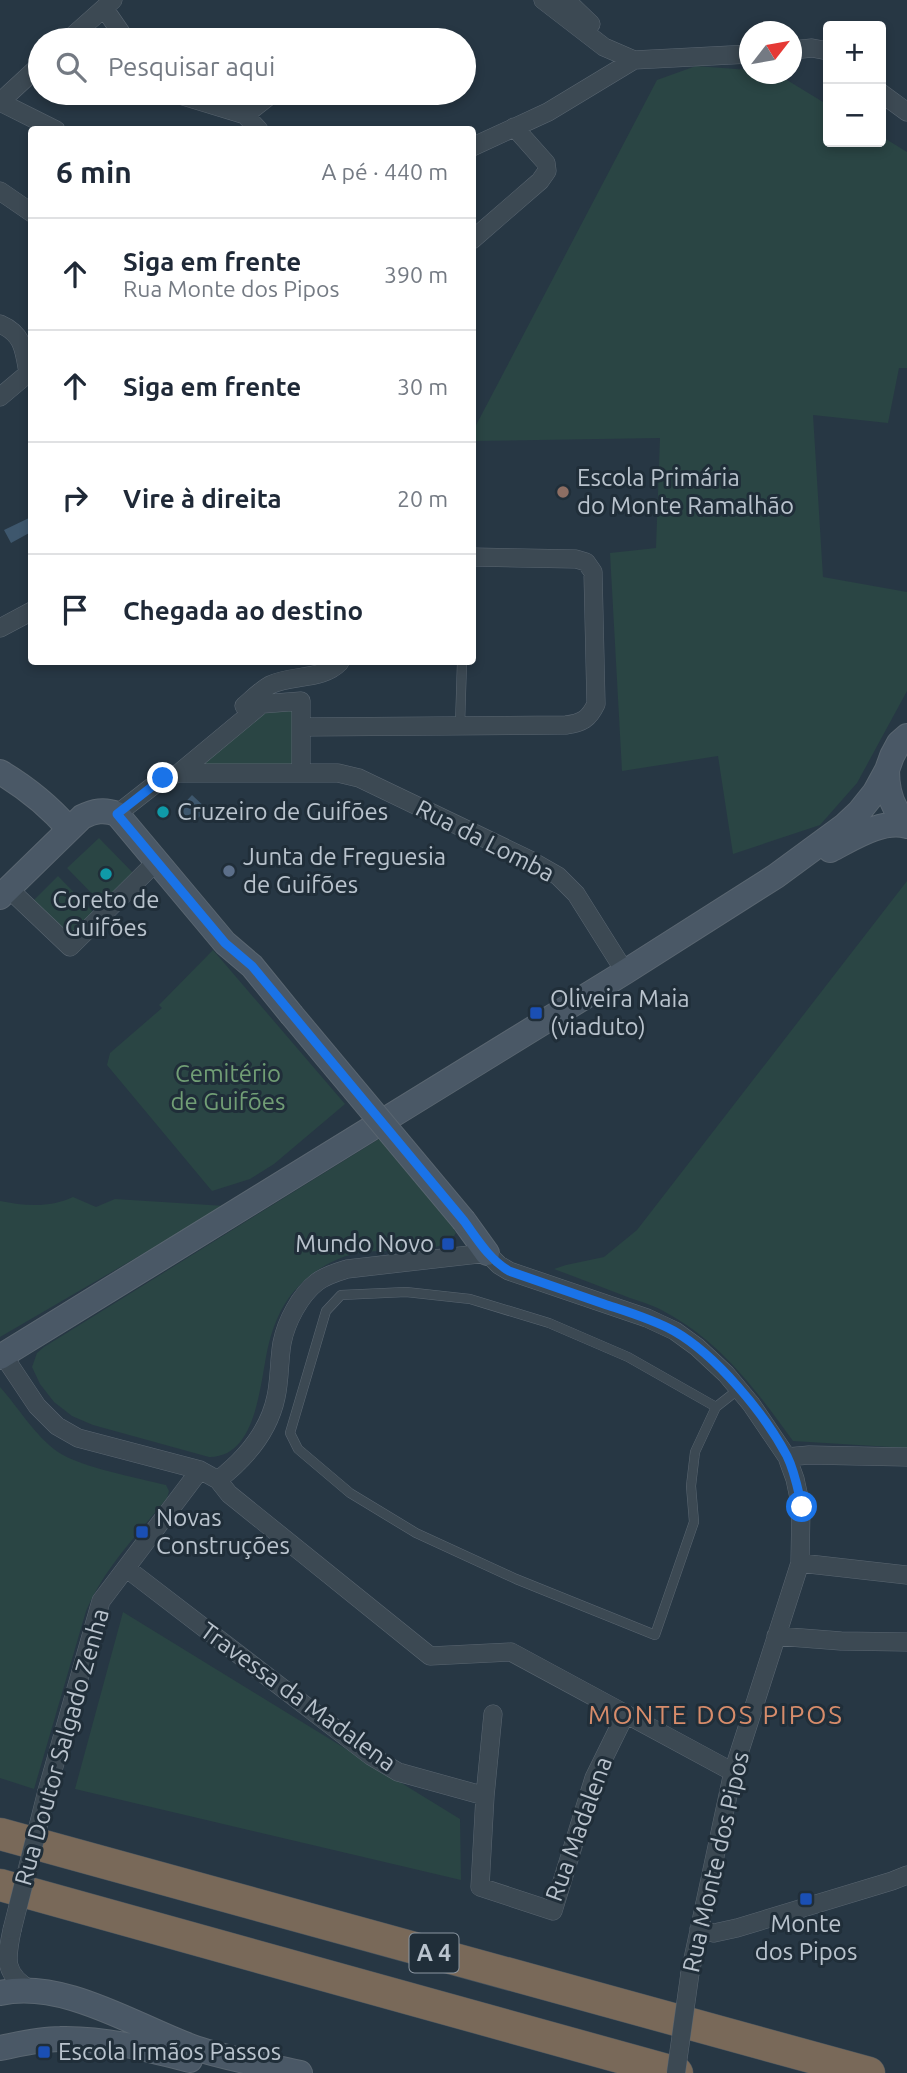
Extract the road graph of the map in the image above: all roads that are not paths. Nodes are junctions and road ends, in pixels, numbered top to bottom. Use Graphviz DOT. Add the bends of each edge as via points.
graph roads {
  1 [pos="543,0"];
  2 [pos="566,0"];
  3 [pos="108,4"];
  4 [pos="81,28"];
  5 [pos="120,28"];
  6 [pos="802,48"];
  7 [pos="823,50"];
  8 [pos="739,55"];
  9 [pos="634,60"];
  10 [pos="28,76"];
  11 [pos="886,97"];
  12 [pos="0,102"];
  13 [pos="212,105"];
  14 [pos="257,105"];
  15 [pos="907,112"];
  16 [pos="244,115"];
  17 [pos="48,126"];
  18 [pos="255,126"];
  19 [pos="514,127"];
  20 [pos="476,145"];
  21 [pos="0,191"];
  22 [pos="28,210"];
  23 [pos="476,237"];
  24 [pos="0,324"];
  25 [pos="28,365"];
  26 [pos="28,374"];
  27 [pos="0,397"];
  28 [pos="476,557"];
  29 [pos="28,613"];
  30 [pos="0,628"];
  31 [pos="337,665"];
  32 [pos="462,665"];
  33 [pos="460,725"];
  34 [pos="302,727"];
  35 [pos="907,736"];
  36 [pos="887,770"];
  37 [pos="0,772"];
  38 [pos="301,773"];
  39 [pos="171,776"];
  40 [pos="117,814"];
  41 [pos="907,824"];
  42 [pos="69,830"];
  43 [pos="157,861"];
  44 [pos="776,876"];
  45 [pos="4,893"];
  46 [pos="625,972"];
  47 [pos="487,1253"];
  48 [pos="1,1356"];
  49 [pos="739,1389"];
  50 [pos="716,1407"];
  51 [pos="788,1457"];
  52 [pos="907,1457"];
  53 [pos="200,1470"];
  54 [pos="218,1480"];
  55 [pos="800,1563"];
  56 [pos="126,1568"];
  57 [pos="907,1575"];
  58 [pos="776,1636"];
  59 [pos="907,1642"];
  60 [pos="493,1714"];
  61 [pos="625,1715"];
  62 [pos="733,1772"];
  63 [pos="485,1796"];
  64 [pos="0,1833"];
  65 [pos="907,1875"];
  66 [pos="0,1885"];
  67 [pos="699,1929"];
  68 [pos="12,1930"];
  69 [pos="0,1960"];
  70 [pos="32,1990"];
  71 [pos="0,1993"];
  72 [pos="56,1995"];
  73 [pos="59,2039"];
  74 [pos="0,2048"];
  75 [pos="246,2073"];
  76 [pos="300,2073"];
  77 [pos="677,2073"];
  78 [pos="869,2073"];
  1 -- 9 [label="street" via="604,47"];
  2 -- 9 [label="street"];
  3 -- 4 [label="street"];
  3 -- 5 [label="street"];
  6 -- 7 [label="street"];
  8 -- 9 [label="street"];
  9 -- 19 [label="street"];
  10 -- 12 [label="street"];
  11 -- 15 [label="street"];
  12 -- 17 [label="street"];
  13 -- 16 [label="street"];
  14 -- 16 [label="street"];
  16 -- 18 [label="street"];
  19 -- 20 [label="street"];
  19 -- 23 [label="street" via="546,163 547,171"];
  21 -- 22 [label="street"];
  24 -- 25 [label="street" via="21,341"];
  26 -- 27 [label="street"];
  28 -- 33 [label="street" via="586,562 593,572 596,704 581,723"];
  29 -- 30 [label="street"];
  31 -- 39 [label="street" via="270,685 165,774"];
  32 -- 33 [label="lane"];
  33 -- 34 [label="street"];
  34 -- 38 [label="street"];
  34 -- 39 [label="street" via="301,701 262,704"];
  35 -- 36 [label="main road" via="891,756"];
  36 -- 41 [label="main road" via="892,803"];
  36 -- 44 [label="main road" via="859,812"];
  37 -- 42 [label="main road" via="34,793"];
  38 -- 39 [label="street, Rua da Lomba"];
  38 -- 46 [label="street, Rua da Lomba" via="359,778 545,868 576,894"];
  39 -- 40 [label="street"];
  40 -- 42 [label="main road" via="90,813"];
  40 -- 43 [label="main road, Rua Monte dos Pipos"];
  41 -- 44 [label="main road" via="873,830"];
  42 -- 45 [label="main road"];
  43 -- 45 [label="street" via="70,947"];
  43 -- 47 [label="main road, Rua Monte dos Pipos, bridge" via="225,943 252,966"];
  44 -- 46 [label="main road"];
  46 -- 48 [label="main road"];
  47 -- 49 [label="street, Rua Monte dos Pipos" via="509,1271 674,1331"];
  47 -- 54 [label="street" via="347,1269 316,1282 291,1317 282,1342 276,1398 259,1437 246,1456"];
  48 -- 53 [label="street" via="57,1426 78,1438"];
  49 -- 50 [label="lane"];
  49 -- 51 [label="street, Rua Monte dos Pipos"];
  50 -- 50 [label="lane" via="628,1357 549,1323 470,1299 406,1292 341,1295 326,1311 290,1433 298,1449 349,1493 416,1533 656,1635 694,1522 691,1486 695,1452"];
  51 -- 52 [label="street"];
  51 -- 55 [label="street, Rua Monte dos Pipos" via="802,1507"];
  53 -- 54 [label="street"];
  53 -- 56 [label="street, Rua Doutor Salgado Zenha"];
  54 -- 61 [label="street" via="229,1494 430,1656 511,1652"];
  55 -- 57 [label="street"];
  55 -- 58 [label="street, Rua Monte dos Pipos"];
  56 -- 63 [label="street, Travessa da Madalena" via="370,1756 398,1772"];
  56 -- 68 [label="street, Rua Doutor Salgado Zenha, bridge" via="101,1601"];
  58 -- 59 [label="street"];
  58 -- 62 [label="street, Rua Monte dos Pipos"];
  60 -- 63 [label="street, Rua Madalena"];
  61 -- 62 [label="street"];
  61 -- 63 [label="street, Rua Madalena" via="594,1778 553,1911 480,1887"];
  62 -- 67 [label="street, Rua Monte dos Pipos"];
  64 -- 78 [label="highway, A 4"];
  65 -- 67 [label="street" via="737,1928 714,1933"];
  66 -- 77 [label="highway, A 4"];
  67 -- 77 [label="street, Rua Monte dos Pipos, bridge"];
  68 -- 69 [label="street, Rua Doutor Salgado Zenha"];
  68 -- 70 [label="street, Rua Doutor Salgado Zenha" via="6,1958 11,1974"];
  70 -- 71 [label="main road"];
  70 -- 72 [label="main road"];
  72 -- 73 [label="main road" via="67,2002 72,2018"];
  72 -- 76 [label="main road" via="197,2049"];
  73 -- 74 [label="main road"];
  73 -- 75 [label="main road" via="107,2041"];
}
